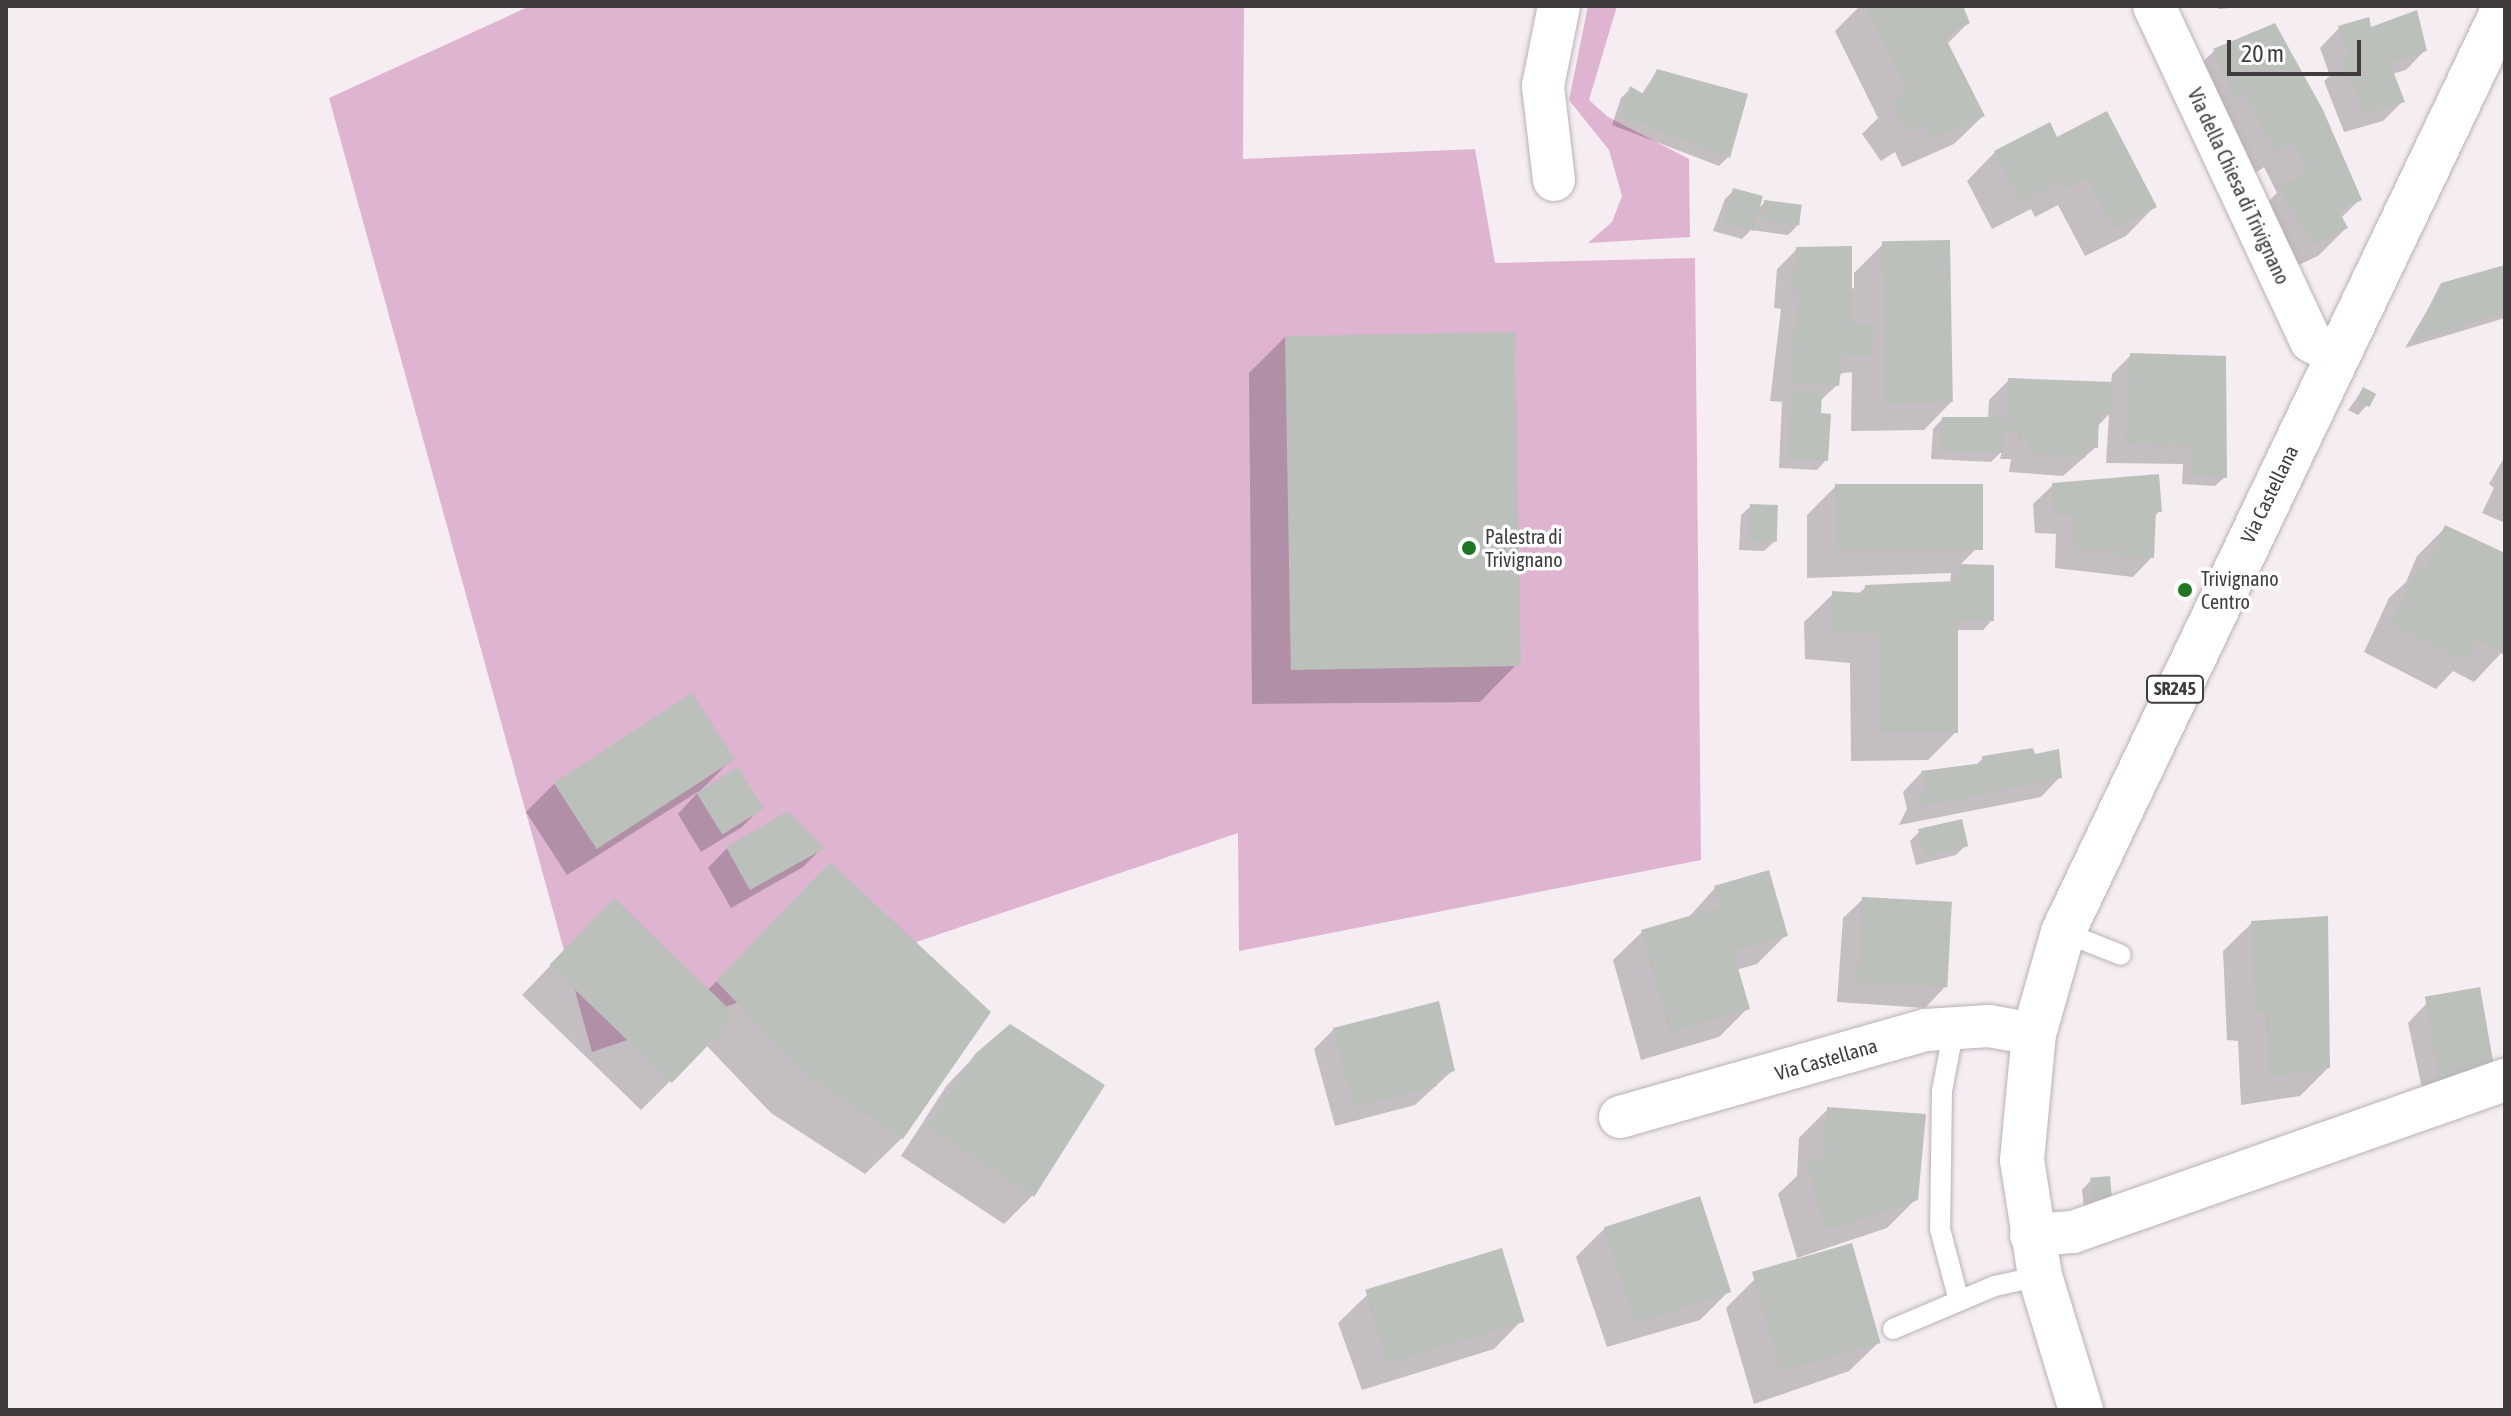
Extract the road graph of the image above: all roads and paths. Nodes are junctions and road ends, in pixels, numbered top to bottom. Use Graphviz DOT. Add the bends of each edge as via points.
graph roads {
  1 [pos="1559,6"];
  2 [pos="2154,6"];
  3 [pos="2505,6"];
  4 [pos="1554,180"];
  5 [pos="2336,355"];
  6 [pos="2063,932"];
  7 [pos="2121,955"];
  8 [pos="1954,1028"];
  9 [pos="2034,1034"];
  10 [pos="2505,1080"];
  11 [pos="1620,1117"];
  12 [pos="2035,1256"];
  13 [pos="1959,1301"];
  14 [pos="1893,1329"];
  15 [pos="2081,1410"];
  1 -- 4 [label="street" via="1543,86"];
  2 -- 5 [label="street, Via della Chiesa di Trivignano" via="2311,341"];
  3 -- 5 [label="main road, Via Castellana / SR245"];
  5 -- 6 [label="main road, Via Castellana / SR245"];
  6 -- 7 [label="lane"];
  6 -- 9 [label="main road, Via Castellana / SR245"];
  8 -- 9 [label="street, Via Castellana" via="1989,1026"];
  8 -- 11 [label="street, Via Castellana" via="1926,1030"];
  8 -- 13 [label="lane" via="1942,1091 1940,1229"];
  9 -- 12 [label="main road, Via Castellana / SR245" via="2022,1160"];
  10 -- 12 [label="street" via="2073,1232"];
  12 -- 13 [label="lane"];
  12 -- 15 [label="main road, Via Castellana / SR245"];
  13 -- 14 [label="lane"];
}
